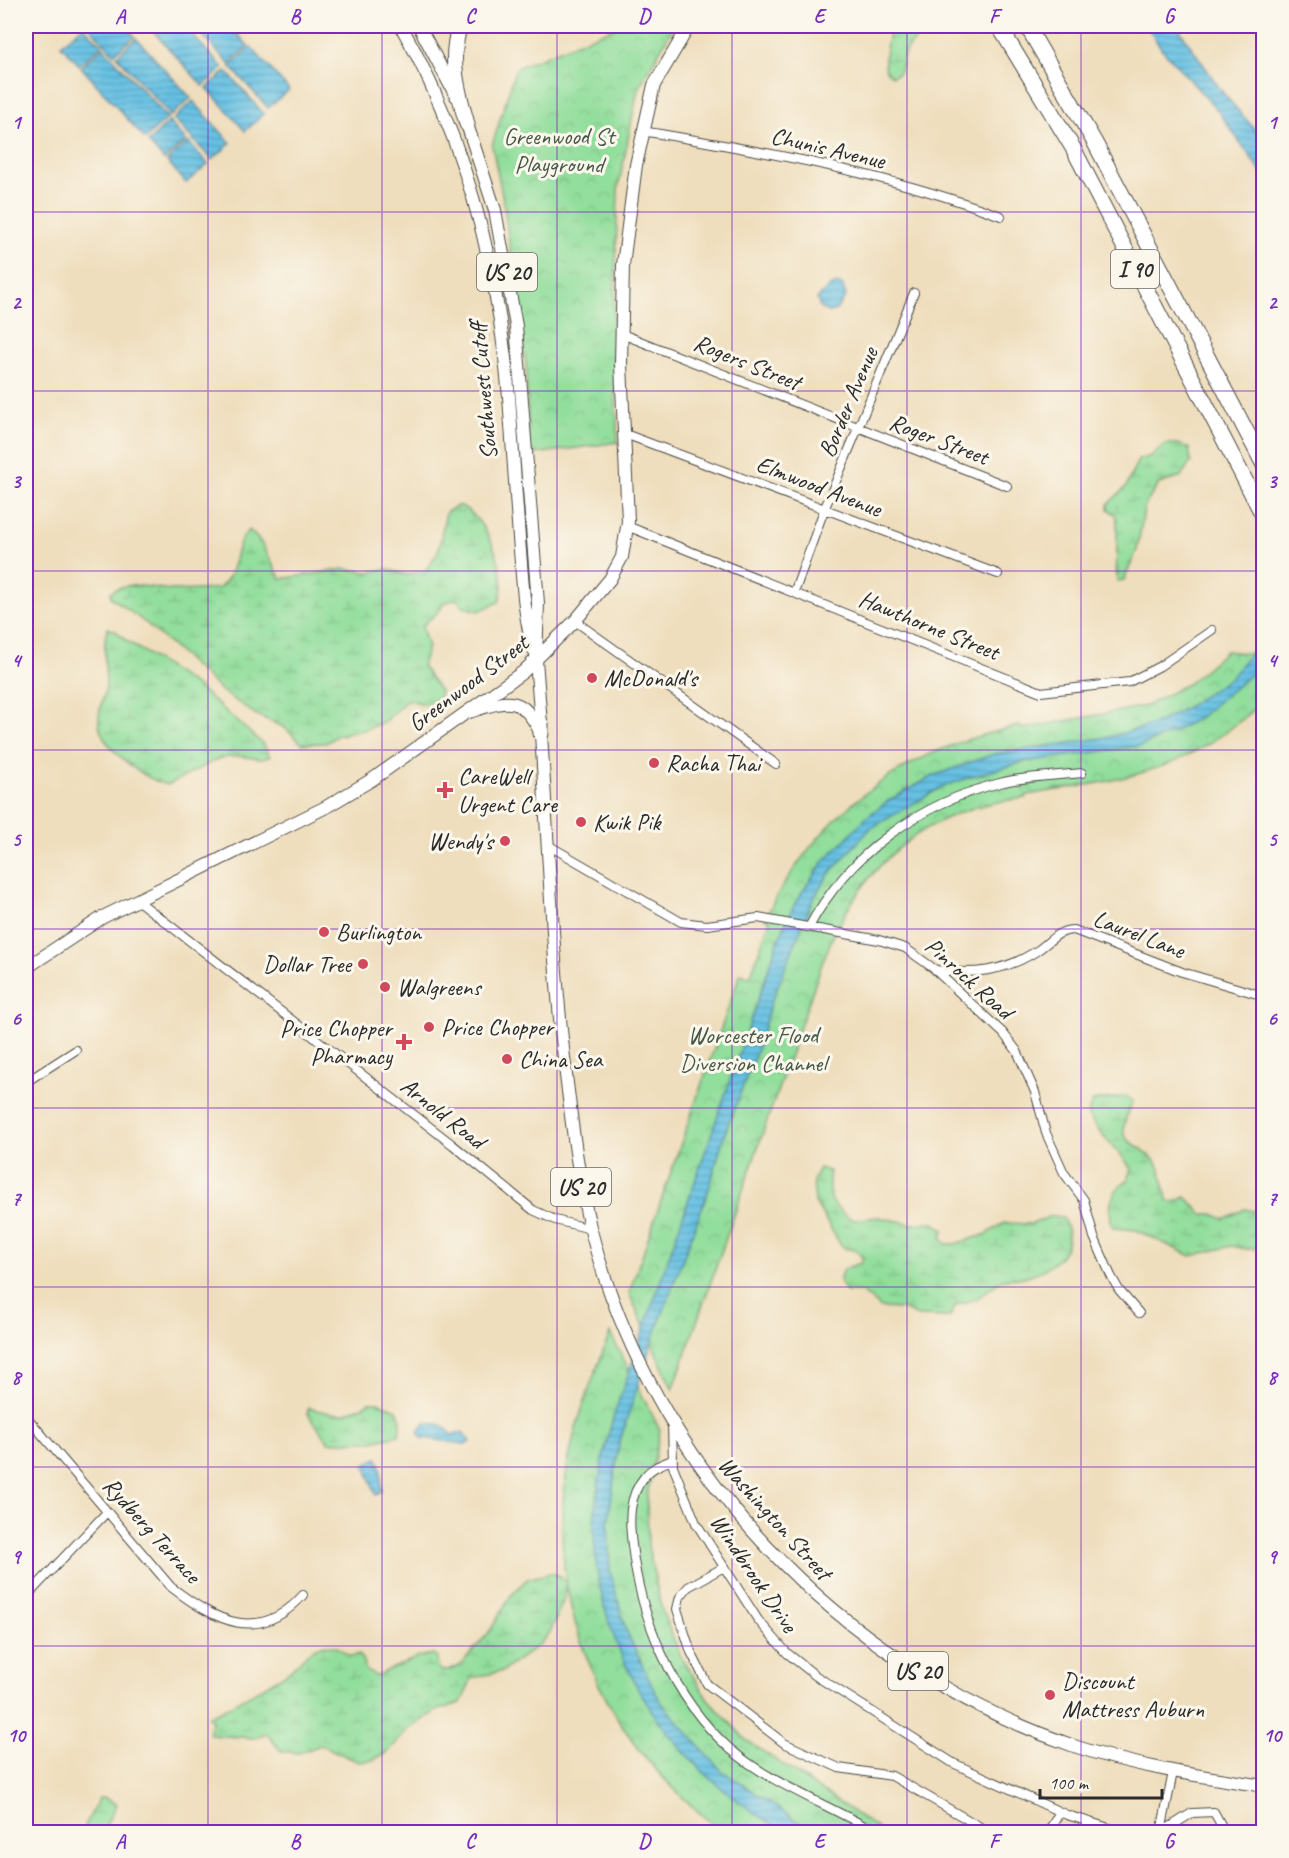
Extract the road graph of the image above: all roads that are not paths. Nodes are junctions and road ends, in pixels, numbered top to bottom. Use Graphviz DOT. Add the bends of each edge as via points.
graph roads {
  1 [pos="402,26"];
  2 [pos="419,26"];
  3 [pos="460,26"];
  4 [pos="689,26"];
  5 [pos="999,26"];
  6 [pos="1027,26"];
  7 [pos="1032,26"];
  8 [pos="1051,64"];
  9 [pos="467,124"];
  10 [pos="642,131"];
  11 [pos="1001,216"];
  12 [pos="914,293"];
  13 [pos="622,334"];
  14 [pos="858,428"];
  15 [pos="625,434"];
  16 [pos="1263,465"];
  17 [pos="1007,486"];
  18 [pos="824,510"];
  19 [pos="1263,516"];
  20 [pos="627,526"];
  21 [pos="998,574"];
  22 [pos="794,593"];
  23 [pos="575,621"];
  24 [pos="1212,630"];
  25 [pos="536,660"];
  26 [pos="469,712"];
  27 [pos="541,729"];
  28 [pos="776,764"];
  29 [pos="1082,773"];
  30 [pos="548,845"];
  31 [pos="137,900"];
  32 [pos="807,927"];
  33 [pos="26,968"];
  34 [pos="936,970"];
  35 [pos="1263,996"];
  36 [pos="558,1003"];
  37 [pos="76,1050"];
  38 [pos="26,1082"];
  39 [pos="591,1229"];
  40 [pos="1139,1313"];
  41 [pos="26,1416"];
  42 [pos="672,1422"];
  43 [pos="672,1460"];
  44 [pos="107,1512"];
  45 [pos="724,1567"];
  46 [pos="303,1594"];
  47 [pos="26,1596"];
  48 [pos="1173,1772"];
  49 [pos="1263,1786"];
  50 [pos="1060,1812"];
  51 [pos="1084,1820"];
  52 [pos="1164,1831"];
  53 [pos="875,1833"];
  54 [pos="988,1833"];
  55 [pos="1048,1833"];
  56 [pos="1088,1833"];
  57 [pos="1122,1833"];
  58 [pos="1225,1833"];
  1 -- 25 [label="main road, Southwest Cutoff / US 20" via="452,129 489,261 507,377 525,610"];
  2 -- 9 [label="main road, Southwest Cutoff / US 20"];
  3 -- 9 [label="highway" via="455,75"];
  4 -- 10 [label="main road, Greenwood Street" via="658,78"];
  5 -- 19 [label="highway, I 90" via="1078,158"];
  6 -- 8 [label="highway, I 90"];
  7 -- 8 [label="highway"];
  8 -- 16 [label="highway, I 90"];
  9 -- 25 [label="main road, Southwest Cutoff / US 20" via="495,210 516,326 538,603"];
  10 -- 11 [label="street, Chunis Avenue" via="783,155 960,201"];
  10 -- 13 [label="main road, Greenwood Street" via="623,265"];
  12 -- 14 [label="street, Border Avenue"];
  13 -- 14 [label="street, Rogers Street"];
  13 -- 15 [label="main road, Greenwood Street"];
  14 -- 17 [label="street, Roger Street"];
  14 -- 18 [label="street, Border Avenue"];
  15 -- 18 [label="street, Elmwood Avenue"];
  15 -- 20 [label="main road, Greenwood Street"];
  18 -- 21 [label="street, Elmwood Avenue"];
  18 -- 22 [label="street, Border Avenue"];
  20 -- 22 [label="street, Hawthorne Street"];
  20 -- 23 [label="main road, Greenwood Street" via="624,548 614,572"];
  22 -- 24 [label="street, Hawthorne Street" via="1045,693 1128,682 1155,669"];
  23 -- 25 [label="main road, Greenwood Street"];
  23 -- 28 [label="street"];
  25 -- 26 [label="main road, Greenwood Street"];
  25 -- 27 [label="main road, Southwest Cutoff / US 20"];
  26 -- 27 [label="main road" via="504,703 517,704 526,707"];
  26 -- 31 [label="main road, Greenwood Street" via="341,799"];
  27 -- 30 [label="main road, Southwest Cutoff / US 20"];
  29 -- 32 [label="street" via="1002,782 953,798 893,830 849,870"];
  30 -- 32 [label="street, Pinrock Road" via="681,922 707,925 759,918"];
  30 -- 36 [label="main road, Southwest Cutoff / US 20"];
  31 -- 33 [label="main road, Greenwood Street" via="88,926"];
  31 -- 39 [label="street, Arnold Road" via="533,1210"];
  32 -- 34 [label="street, Pinrock Road" via="897,944"];
  34 -- 35 [label="street, Laurel Lane" via="963,974 991,971 1032,954 1061,932 1074,930 1182,972"];
  34 -- 40 [label="street, Pinrock Road" via="1017,1051 1035,1092 1046,1133 1064,1173 1084,1200 1094,1237 1109,1270 1119,1290"];
  36 -- 39 [label="main road, Washington Street / US 20" via="576,1156"];
  37 -- 38 [label="street"];
  39 -- 42 [label="main road, Washington Street / US 20" via="629,1342"];
  41 -- 44 [label="street, Rydberg Terrace"];
  42 -- 43 [label="street, Windbrook Drive"];
  42 -- 48 [label="main road, Washington Street / US 20" via="709,1478 768,1549 817,1597 875,1643 954,1693 1021,1726 1088,1751"];
  43 -- 45 [label="street, Windbrook Drive" via="693,1518"];
  43 -- 53 [label="street" via="652,1469 642,1479 629,1515 639,1587 672,1673 708,1727 739,1756"];
  44 -- 46 [label="street, Rydberg Terrace" via="171,1587 200,1609 227,1621 272,1621"];
  44 -- 47 [label="street"];
  45 -- 50 [label="street, Windbrook Drive" via="769,1634 808,1671 953,1763"];
  45 -- 54 [label="street" via="688,1587 677,1609 707,1684 784,1743 839,1768 892,1776"];
  48 -- 49 [label="main road, Washington Street / US 20"];
  48 -- 52 [label="street"];
  50 -- 51 [label="street, Windbrook Drive"];
  50 -- 55 [label="street"];
  51 -- 56 [label="street"];
  51 -- 57 [label="street, Windbrook Drive"];
  52 -- 58 [label="street" via="1192,1813 1214,1812"];
}
